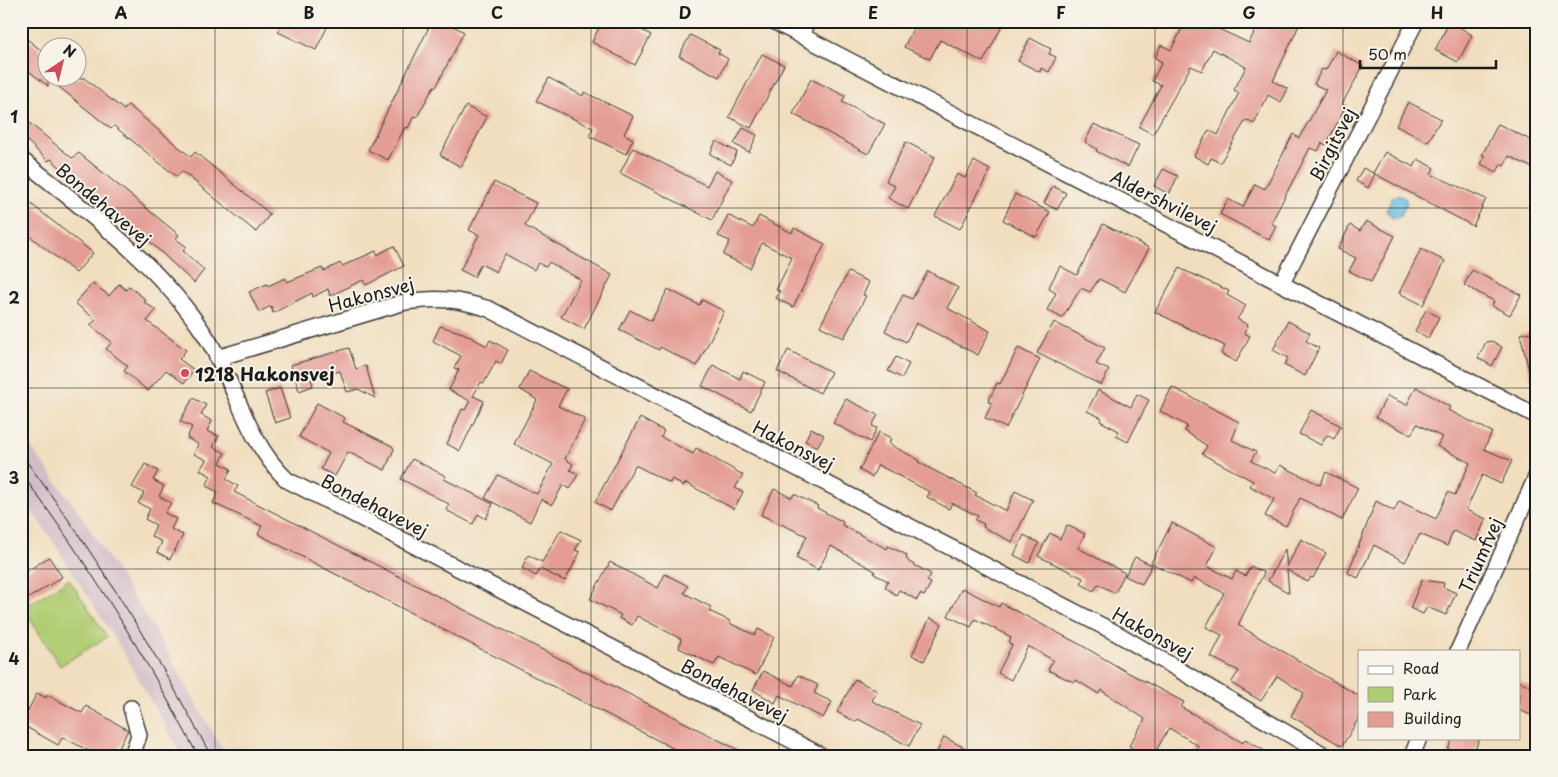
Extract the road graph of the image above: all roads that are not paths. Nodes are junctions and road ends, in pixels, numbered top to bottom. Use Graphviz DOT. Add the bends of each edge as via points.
graph roads {
  1 [pos="773,21"];
  2 [pos="808,21"];
  3 [pos="1416,21"];
  4 [pos="800,35"];
  5 [pos="21,159"];
  6 [pos="1282,283"];
  7 [pos="217,358"];
  8 [pos="1537,416"];
  9 [pos="1537,475"];
  10 [pos="1458,650"];
  11 [pos="131,708"];
  12 [pos="1419,740"];
  13 [pos="132,756"];
  14 [pos="822,756"];
  15 [pos="1326,756"];
  16 [pos="1412,756"];
  1 -- 4 [label="street, Aldershvilevej"];
  2 -- 4 [label="street"];
  3 -- 6 [label="street, Birgitsvej"];
  4 -- 6 [label="street, Aldershvilevej"];
  5 -- 7 [label="street, Bondehavevej" via="131,250 169,289 205,335"];
  6 -- 8 [label="street, Aldershvilevej"];
  7 -- 14 [label="street, Bondehavevej" via="257,443 274,468 287,480"];
  7 -- 15 [label="street, Hakonsvej" via="405,302 434,297 489,309 1116,633"];
  9 -- 10 [label="street, Triumfvej"];
  11 -- 13 [label="street" via="139,735"];
  12 -- 16 [label="street"];
}
